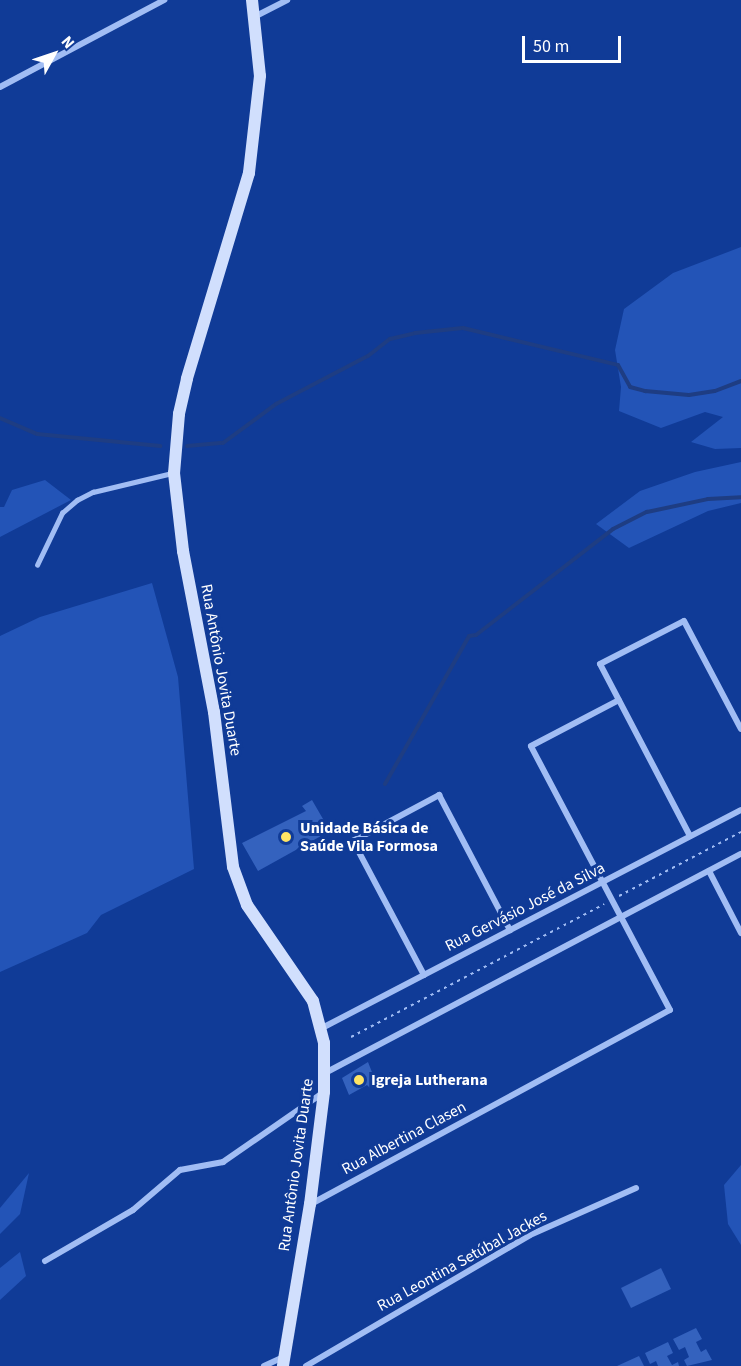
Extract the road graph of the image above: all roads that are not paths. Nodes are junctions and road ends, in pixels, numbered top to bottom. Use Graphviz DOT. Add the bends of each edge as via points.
graph roads {
  1 [pos="164,0"];
  2 [pos="252,0"];
  3 [pos="287,0"];
  4 [pos="256,16"];
  5 [pos="0,87"];
  6 [pos="174,473"];
  7 [pos="37,565"];
  8 [pos="619,700"];
  9 [pos="741,729"];
  10 [pos="741,810"];
  11 [pos="690,836"];
  12 [pos="741,854"];
  13 [pos="709,871"];
  14 [pos="602,882"];
  15 [pos="621,918"];
  16 [pos="510,930"];
  17 [pos="741,933"];
  18 [pos="424,975"];
  19 [pos="322,1028"];
  20 [pos="326,1073"];
  21 [pos="324,1092"];
  22 [pos="636,1188"];
  23 [pos="310,1204"];
  24 [pos="45,1261"];
  25 [pos="283,1362"];
  26 [pos="264,1366"];
  27 [pos="306,1366"];
  1 -- 5 [label="street"];
  2 -- 4 [label="main road, Rua Antônio Jovita Duarte"];
  3 -- 4 [label="street"];
  4 -- 6 [label="main road, Rua Antônio Jovita Duarte" via="260,76 249,173 179,414"];
  6 -- 7 [label="lane" via="93,492 77,500 62,513"];
  6 -- 19 [label="main road, Rua Antônio Jovita Duarte" via="183,551 214,712 227,835 237,882 256,919 308,991"];
  8 -- 9 [label="street" via="600,664 684,621"];
  8 -- 11 [label="street"];
  8 -- 14 [label="street" via="531,746"];
  10 -- 11 [label="street, Rua Gervásio José da Silva"];
  11 -- 14 [label="street, Rua Gervásio José da Silva"];
  12 -- 13 [label="street"];
  13 -- 15 [label="street"];
  13 -- 17 [label="street"];
  14 -- 15 [label="street"];
  14 -- 16 [label="street, Rua Gervásio José da Silva"];
  15 -- 20 [label="street"];
  15 -- 23 [label="street, Rua Albertina Clasen" via="669,1010"];
  16 -- 18 [label="street, Rua Gervásio José da Silva"];
  16 -- 18 [label="street" via="439,795 353,841"];
  18 -- 19 [label="street, Rua Gervásio José da Silva"];
  19 -- 20 [label="main road, Rua Antônio Jovita Duarte"];
  20 -- 21 [label="main road, Rua Antônio Jovita Duarte"];
  21 -- 23 [label="main road, Rua Antônio Jovita Duarte"];
  21 -- 24 [label="street" via="223,1162 180,1170 133,1210"];
  22 -- 27 [label="street, Rua Leontina Setúbal Jackes" via="530,1235"];
  23 -- 25 [label="main road, Rua Antônio Jovita Duarte"];
  25 -- 26 [label="street"];
}
